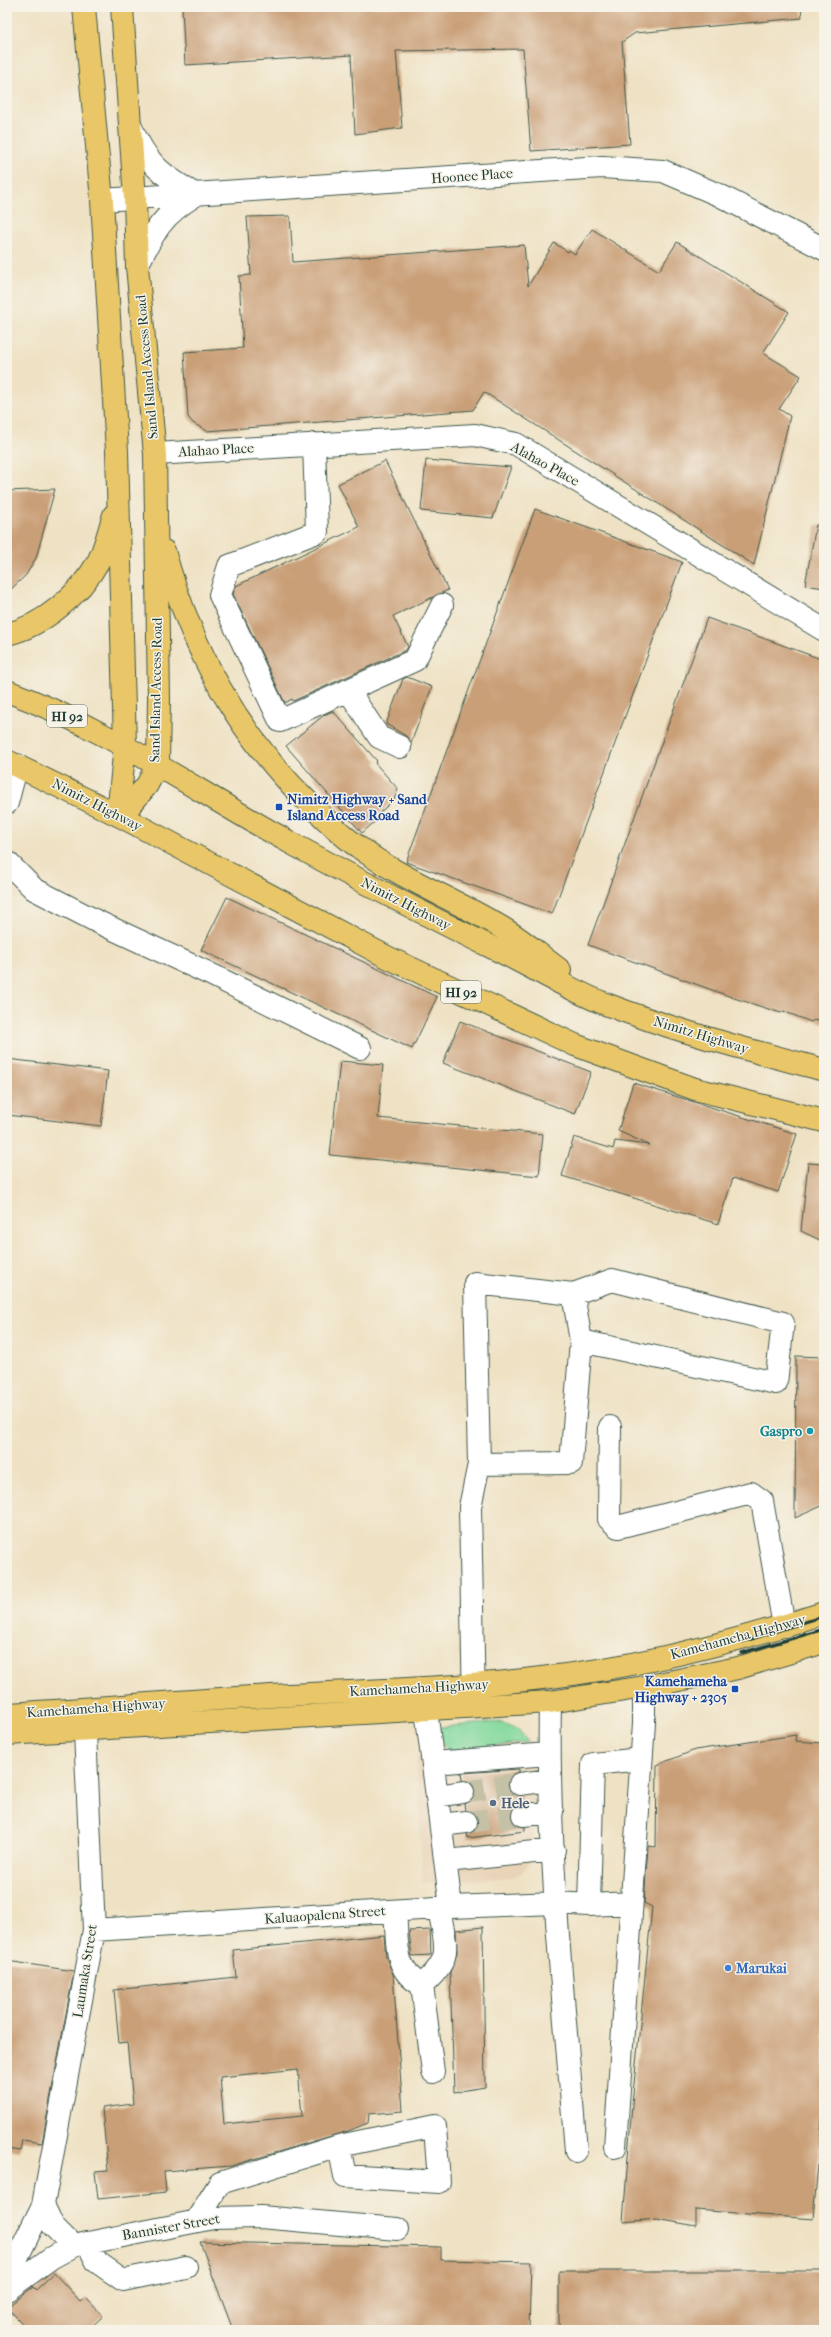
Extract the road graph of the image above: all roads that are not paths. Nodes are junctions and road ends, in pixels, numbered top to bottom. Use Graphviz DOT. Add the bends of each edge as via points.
graph roads {
  1 [pos="84,7"];
  2 [pos="122,7"];
  3 [pos="130,125"];
  4 [pos="196,195"];
  5 [pos="135,199"];
  6 [pos="102,200"];
  7 [pos="824,249"];
  8 [pos="137,266"];
  9 [pos="314,444"];
  10 [pos="155,454"];
  11 [pos="119,503"];
  12 [pos="156,521"];
  13 [pos="442,605"];
  14 [pos="824,630"];
  15 [pos="7,634"];
  16 [pos="348,690"];
  17 [pos="7,691"];
  18 [pos="124,745"];
  19 [pos="400,747"];
  20 [pos="12,763"];
  21 [pos="158,764"];
  22 [pos="7,804"];
  23 [pos="118,815"];
  24 [pos="7,862"];
  25 [pos="600,1002"];
  26 [pos="360,1048"];
  27 [pos="824,1070"];
  28 [pos="824,1121"];
  29 [pos="573,1294"];
  30 [pos="581,1341"];
  31 [pos="610,1427"];
  32 [pos="479,1464"];
  33 [pos="824,1612"];
  34 [pos="784,1626"];
  35 [pos="824,1642"];
  36 [pos="644,1687"];
  37 [pos="473,1696"];
  38 [pos="550,1702"];
  39 [pos="426,1710"];
  40 [pos="7,1714"];
  41 [pos="85,1719"];
  42 [pos="7,1734"];
  43 [pos="549,1754"];
  44 [pos="641,1759"];
  45 [pos="433,1764"];
  46 [pos="550,1780"];
  47 [pos="520,1784"];
  48 [pos="463,1792"];
  49 [pos="437,1796"];
  50 [pos="552,1812"];
  51 [pos="523,1815"];
  52 [pos="466,1822"];
  53 [pos="441,1825"];
  54 [pos="554,1850"];
  55 [pos="446,1861"];
  56 [pos="556,1903"];
  57 [pos="631,1903"];
  58 [pos="589,1905"];
  59 [pos="445,1907"];
  60 [pos="395,1911"];
  61 [pos="94,1930"];
  62 [pos="422,1985"];
  63 [pos="433,2072"];
  64 [pos="339,2146"];
  65 [pos="615,2147"];
  66 [pos="576,2151"];
  67 [pos="43,2205"];
  68 [pos="196,2221"];
  69 [pos="397,2229"];
  70 [pos="80,2245"];
  71 [pos="186,2267"];
  72 [pos="7,2278"];
  73 [pos="7,2290"];
  1 -- 6 [label="main road"];
  2 -- 3 [label="main road, Sand Island Access Road"];
  3 -- 4 [label="street" via="142,152 153,165 165,177"];
  3 -- 5 [label="main road, Sand Island Access Road"];
  4 -- 5 [label="street, Hoonee Place"];
  4 -- 7 [label="street, Hoonee Place" via="602,167 663,171 721,196"];
  4 -- 8 [label="street" via="168,214 154,231"];
  5 -- 6 [label="street, Hoonee Place"];
  5 -- 8 [label="main road, Sand Island Access Road"];
  6 -- 11 [label="main road"];
  8 -- 10 [label="main road, Sand Island Access Road"];
  9 -- 10 [label="street, Alahao Place"];
  9 -- 14 [label="street, Alahao Place" via="475,435 516,444"];
  9 -- 16 [label="street" via="317,532 229,566 220,595 280,721"];
  10 -- 12 [label="main road, Sand Island Access Road"];
  11 -- 15 [label="main road" via="98,561 77,590 51,614 18,632"];
  11 -- 18 [label="main road"];
  12 -- 21 [label="main road, Sand Island Access Road"];
  12 -- 25 [label="main road" via="174,585 207,666 252,740 288,783 356,846 397,872 510,932"];
  13 -- 16 [label="street" via="415,660"];
  16 -- 19 [label="street" via="379,737"];
  17 -- 18 [label="main road, Nimitz Highway / HI 92" via="49,707"];
  18 -- 21 [label="main road, Nimitz Highway / HI 92"];
  18 -- 23 [label="main road"];
  20 -- 22 [label="street"];
  20 -- 23 [label="main road, Nimitz Highway / HI 92"];
  21 -- 23 [label="main road, Sand Island Access Road" via="147,785 128,808"];
  21 -- 25 [label="main road, Nimitz Highway / HI 92" via="255,823 326,862"];
  23 -- 28 [label="main road, Nimitz Highway / HI 92" via="387,957 575,1045 695,1089"];
  24 -- 26 [label="street" via="34,889"];
  25 -- 27 [label="main road, Nimitz Highway / HI 92" via="683,1032"];
  29 -- 30 [label="street"];
  29 -- 30 [label="street" via="612,1280 783,1323 776,1383"];
  29 -- 32 [label="street" via="475,1283"];
  30 -- 32 [label="street" via="571,1463"];
  31 -- 34 [label="street" via="609,1519 618,1527 751,1493 762,1501"];
  32 -- 37 [label="street" via="470,1507"];
  33 -- 34 [label="main road, Kamehameha Highway"];
  34 -- 37 [label="main road, Kamehameha Highway" via="637,1663 552,1677"];
  35 -- 36 [label="main road, Kamehameha Highway" via="738,1668"];
  36 -- 38 [label="main road, Kamehameha Highway"];
  36 -- 44 [label="street"];
  37 -- 38 [label="main road, Kamehameha Highway"];
  37 -- 39 [label="main road, Kamehameha Highway"];
  37 -- 41 [label="main road, Kamehameha Highway" via="288,1695"];
  38 -- 43 [label="street"];
  39 -- 41 [label="main road, Kamehameha Highway"];
  39 -- 45 [label="street"];
  40 -- 41 [label="main road, Kamehameha Highway"];
  41 -- 42 [label="main road, Kamehameha Highway"];
  41 -- 61 [label="street, Laumaka Street"];
  43 -- 45 [label="street"];
  43 -- 46 [label="street"];
  44 -- 57 [label="street"];
  44 -- 58 [label="street" via="593,1764"];
  45 -- 49 [label="street"];
  46 -- 47 [label="street"];
  46 -- 50 [label="street"];
  48 -- 49 [label="street"];
  49 -- 53 [label="street"];
  50 -- 51 [label="street"];
  50 -- 54 [label="street"];
  52 -- 53 [label="street"];
  53 -- 55 [label="street"];
  54 -- 55 [label="street"];
  54 -- 56 [label="street"];
  55 -- 59 [label="street"];
  56 -- 58 [label="street, Kaluaopalena Street"];
  56 -- 59 [label="street, Kaluaopalena Street"];
  56 -- 66 [label="street"];
  57 -- 58 [label="street, Kaluaopalena Street"];
  57 -- 65 [label="street"];
  59 -- 60 [label="street, Kaluaopalena Street"];
  59 -- 62 [label="street" via="443,1963"];
  60 -- 61 [label="street, Kaluaopalena Street"];
  60 -- 62 [label="street" via="400,1965 411,1979"];
  61 -- 67 [label="street, Laumaka Street"];
  62 -- 63 [label="street"];
  64 -- 64 [label="street" via="435,2126 439,2182 345,2176"];
  64 -- 68 [label="street" via="220,2183"];
  67 -- 70 [label="street" via="53,2226"];
  67 -- 72 [label="street, Laumaka Street"];
  68 -- 69 [label="street, Bannister Street" via="260,2217"];
  68 -- 70 [label="street, Bannister Street"];
  70 -- 71 [label="street" via="97,2262 123,2280"];
  70 -- 73 [label="street, Bannister Street" via="51,2258"];
}
